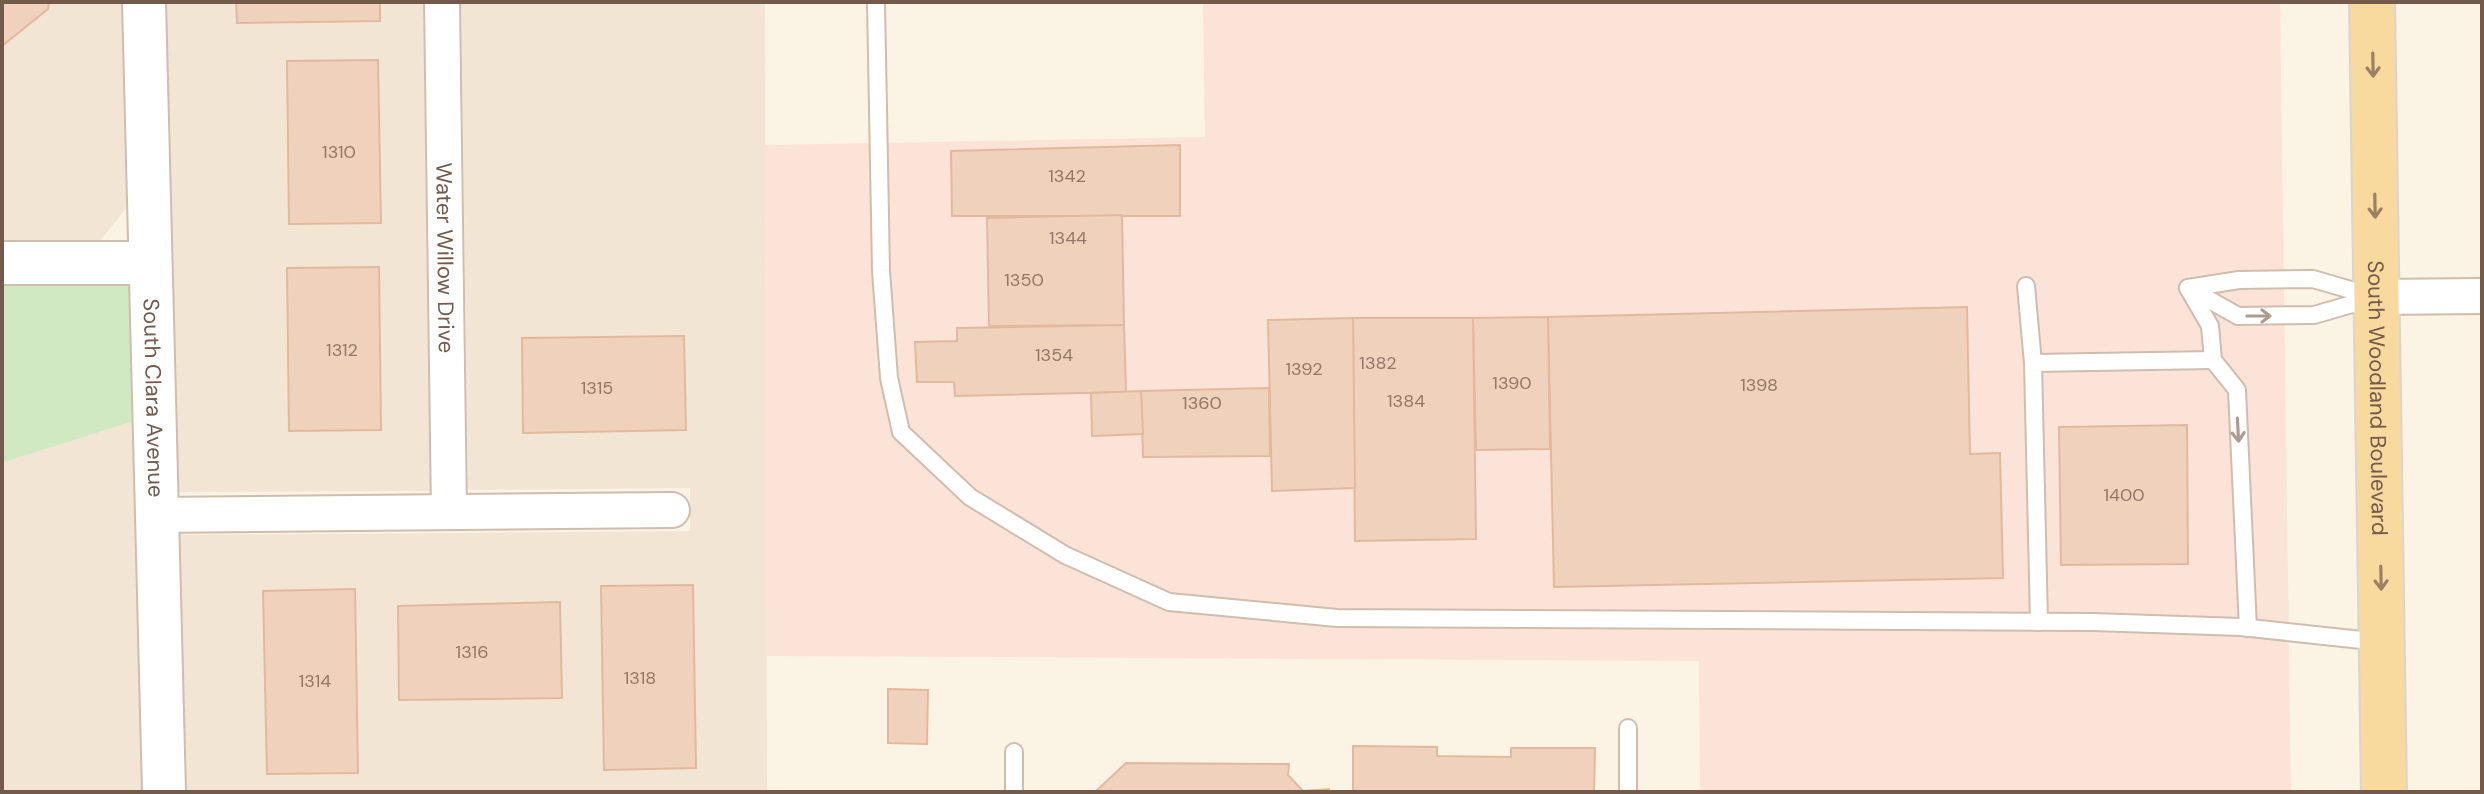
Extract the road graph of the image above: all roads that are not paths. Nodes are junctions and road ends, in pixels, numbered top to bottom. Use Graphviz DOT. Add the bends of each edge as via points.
graph roads {
  1 [pos="144,2"];
  2 [pos="442,2"];
  3 [pos="876,2"];
  4 [pos="2372,2"];
  5 [pos="2,263"];
  6 [pos="149,263"];
  7 [pos="2026,286"];
  8 [pos="2188,288"];
  9 [pos="2482,296"];
  10 [pos="2376,297"];
  11 [pos="2213,360"];
  12 [pos="2033,363"];
  13 [pos="672,510"];
  14 [pos="449,512"];
  15 [pos="156,515"];
  16 [pos="2039,622"];
  17 [pos="2248,628"];
  18 [pos="2382,642"];
  19 [pos="1628,728"];
  20 [pos="1014,752"];
  21 [pos="164,792"];
  22 [pos="1014,792"];
  23 [pos="1628,792"];
  24 [pos="2384,792"];
  1 -- 6 [label="street, South Clara Avenue"];
  2 -- 14 [label="street, Water Willow Drive"];
  3 -- 16 [label="lane" via="881,271 889,378 901,432 970,497 1065,555 1169,602 1337,618"];
  4 -- 10 [label="main road, South Woodland Boulevard, one-way"];
  5 -- 6 [label="street"];
  6 -- 15 [label="street, South Clara Avenue"];
  7 -- 12 [label="lane"];
  8 -- 10 [label="lane" via="2239,280 2313,279"];
  8 -- 10 [label="lane, one-way" via="2238,316 2314,315"];
  8 -- 11 [label="lane" via="2210,326"];
  9 -- 10 [label="street"];
  10 -- 18 [label="main road, South Woodland Boulevard, one-way"];
  11 -- 12 [label="lane"];
  11 -- 17 [label="lane, one-way" via="2237,390"];
  12 -- 16 [label="lane"];
  13 -- 14 [label="street"];
  14 -- 15 [label="street"];
  15 -- 21 [label="street, South Clara Avenue"];
  16 -- 17 [label="lane"];
  17 -- 18 [label="lane"];
  18 -- 24 [label="main road, South Woodland Boulevard"];
  19 -- 23 [label="lane"];
  20 -- 22 [label="lane"];
}
